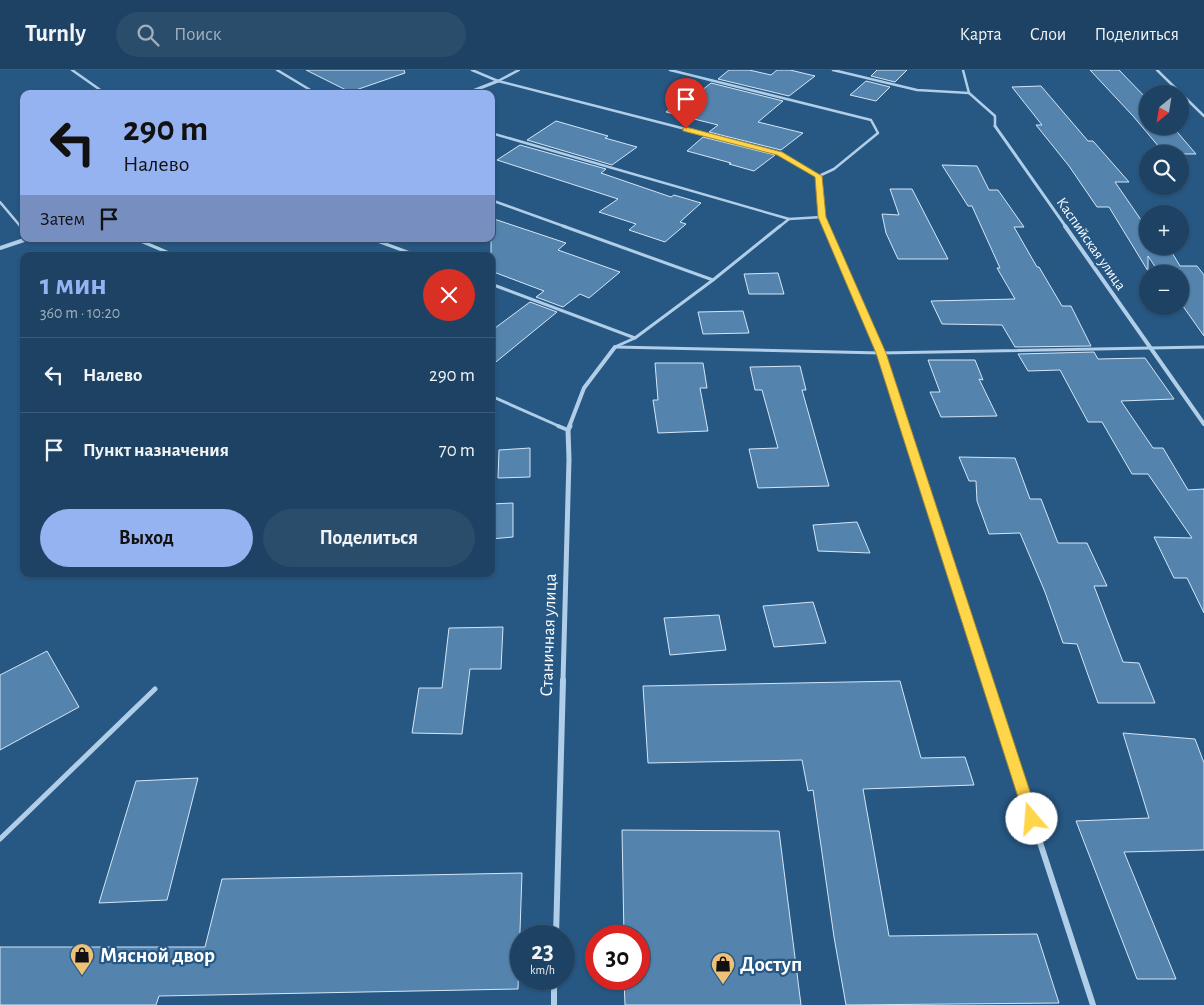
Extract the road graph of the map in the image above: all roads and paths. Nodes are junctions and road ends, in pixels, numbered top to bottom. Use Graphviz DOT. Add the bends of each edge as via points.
graph roads {
  1 [pos="72,70"];
  2 [pos="277,70"];
  3 [pos="472,70"];
  4 [pos="519,70"];
  5 [pos="670,70"];
  6 [pos="833,70"];
  7 [pos="963,70"];
  8 [pos="1158,70"];
  9 [pos="498,81"];
  10 [pos="100,90"];
  11 [pos="310,90"];
  12 [pos="475,90"];
  13 [pos="969,93"];
  14 [pos="1204,116"];
  15 [pos="995,126"];
  16 [pos="495,134"];
  17 [pos="819,176"];
  18 [pos="495,201"];
  19 [pos="0,202"];
  20 [pos="822,217"];
  21 [pos="789,219"];
  22 [pos="20,226"];
  23 [pos="20,241"];
  24 [pos="143,242"];
  25 [pos="380,242"];
  26 [pos="0,248"];
  27 [pos="167,252"];
  28 [pos="407,252"];
  29 [pos="714,280"];
  30 [pos="495,286"];
  31 [pos="635,338"];
  32 [pos="615,347"];
  33 [pos="1204,347"];
  34 [pos="1150,348"];
  35 [pos="881,353"];
  36 [pos="495,398"];
  37 [pos="1204,424"];
  38 [pos="568,430"];
  39 [pos="155,689"];
  40 [pos="0,839"];
  41 [pos="556,925"];
  42 [pos="554,990"];
  43 [pos="554,1005"];
  44 [pos="1093,1005"];
  1 -- 10 [label="lane"];
  2 -- 11 [label="lane"];
  3 -- 9 [label="lane"];
  4 -- 9 [label="lane"];
  5 -- 17 [label="lane" via="871,120 878,133 834,169"];
  6 -- 13 [label="lane" via="917,90"];
  7 -- 13 [label="lane"];
  8 -- 14 [label="lane"];
  9 -- 12 [label="street"];
  9 -- 17 [label="lane" via="779,154"];
  13 -- 15 [label="lane" via="995,116"];
  15 -- 34 [label="street, Каспийская улица"];
  16 -- 21 [label="lane"];
  17 -- 20 [label="street"];
  18 -- 29 [label="lane"];
  19 -- 22 [label="lane"];
  20 -- 21 [label="lane"];
  20 -- 35 [label="street"];
  21 -- 29 [label="lane"];
  23 -- 26 [label="street"];
  24 -- 27 [label="lane"];
  25 -- 28 [label="lane"];
  29 -- 31 [label="lane"];
  30 -- 31 [label="lane"];
  31 -- 32 [label="lane"];
  32 -- 35 [label="lane"];
  32 -- 38 [label="street, Станичная улица" via="584,388"];
  33 -- 34 [label="lane"];
  34 -- 35 [label="lane"];
  34 -- 37 [label="street, Каспийская улица"];
  35 -- 44 [label="street"];
  36 -- 38 [label="lane"];
  38 -- 41 [label="street, Станичная улица"];
  39 -- 40 [label="lane"];
  42 -- 43 [label="street"];
}
